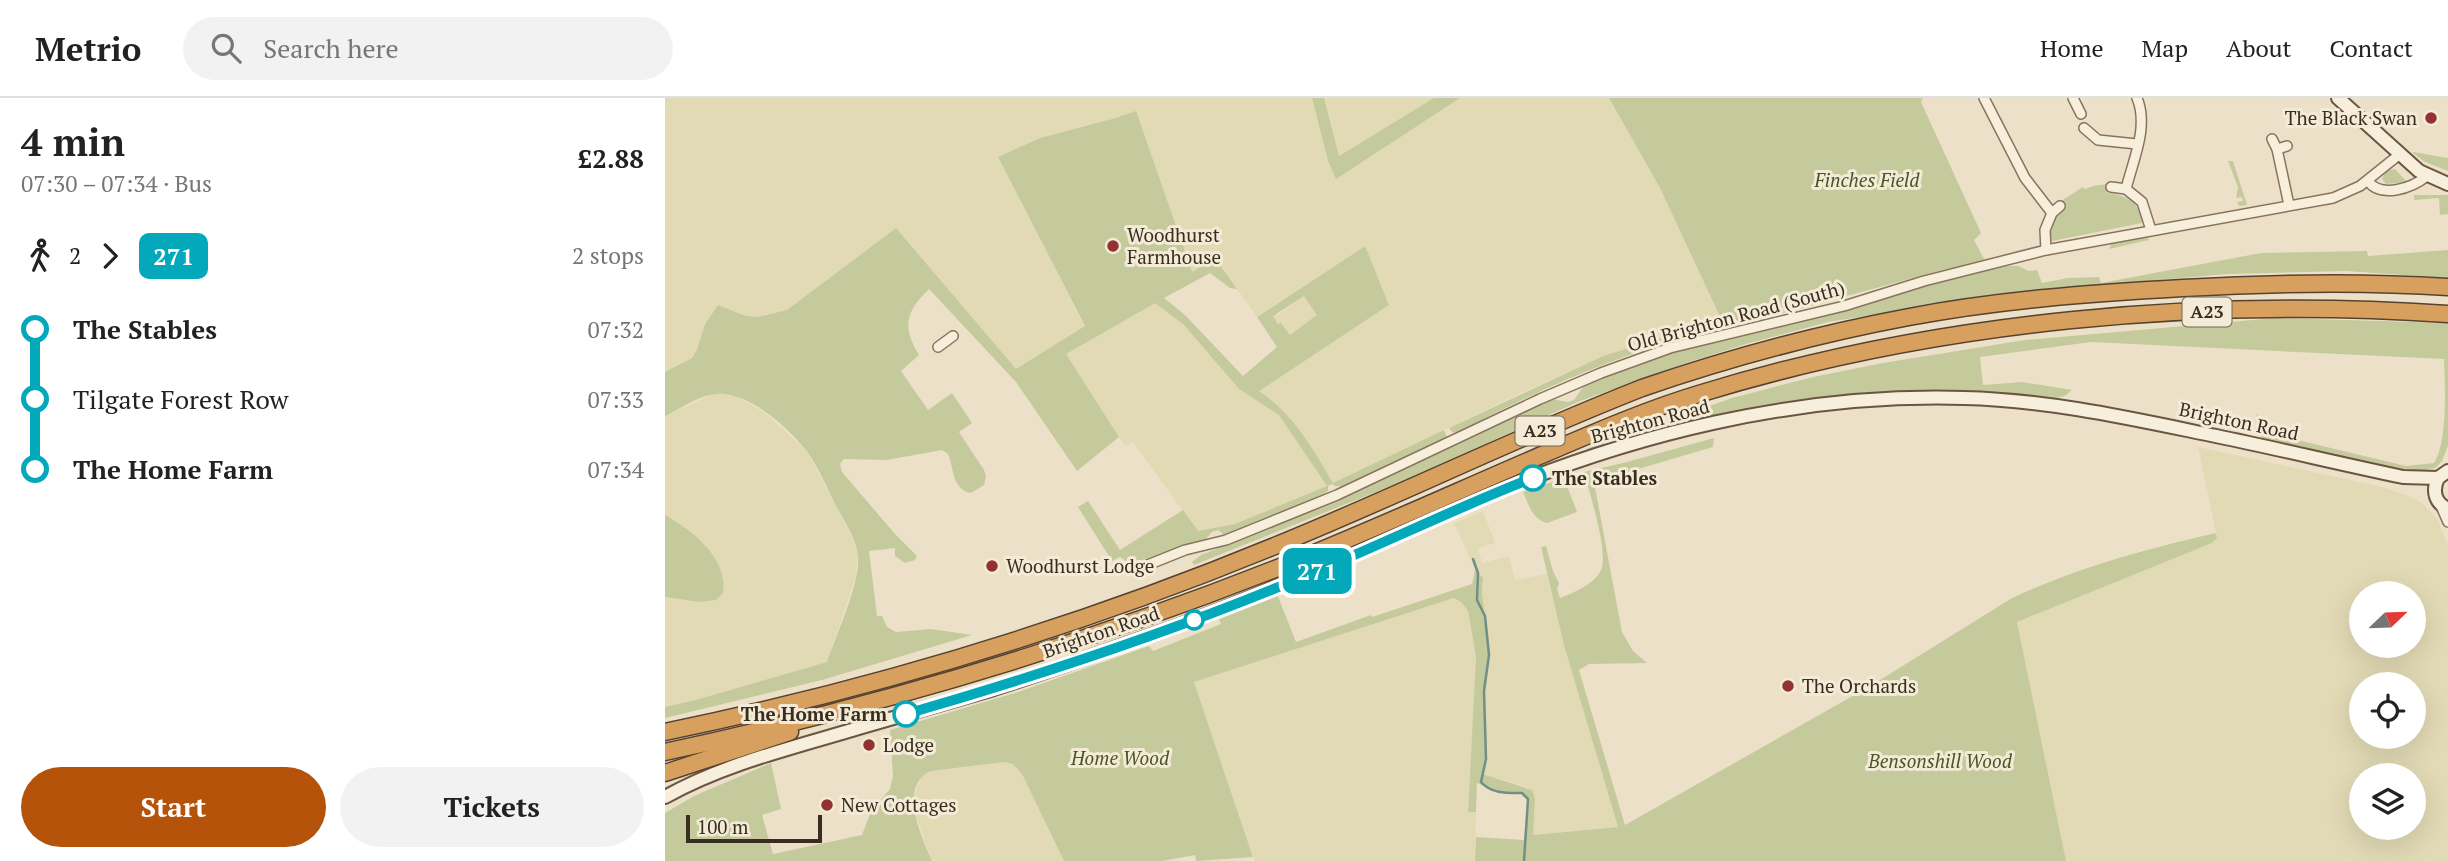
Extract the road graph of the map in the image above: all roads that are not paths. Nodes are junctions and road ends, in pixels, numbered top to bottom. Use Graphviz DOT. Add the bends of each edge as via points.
graph roads {
  1 [pos="1984,98"];
  2 [pos="2073,98"];
  3 [pos="2137,98"];
  4 [pos="2338,98"];
  5 [pos="2081,114"];
  6 [pos="2084,128"];
  7 [pos="2272,139"];
  8 [pos="2137,144"];
  9 [pos="2287,146"];
  10 [pos="2277,149"];
  11 [pos="2400,155"];
  12 [pos="2427,176"];
  13 [pos="2368,181"];
  14 [pos="2448,184"];
  15 [pos="2111,187"];
  16 [pos="2126,189"];
  17 [pos="2288,205"];
  18 [pos="2060,206"];
  19 [pos="2052,213"];
  20 [pos="2151,230"];
  21 [pos="2046,250"];
  22 [pos="2448,287"];
  23 [pos="2448,314"];
  24 [pos="953,336"];
  25 [pos="938,347"];
  26 [pos="2445,472"];
  27 [pos="2403,477"];
  28 [pos="2441,504"];
  29 [pos="2448,522"];
  30 [pos="1140,568"];
  31 [pos="908,691"];
  32 [pos="665,732"];
  33 [pos="665,752"];
  34 [pos="665,773"];
  35 [pos="665,797"];
  1 -- 19 [label="street" via="2025,178"];
  2 -- 5 [label="street"];
  3 -- 8 [label="street" via="2143,119"];
  4 -- 11 [label="street"];
  6 -- 8 [label="street" via="2098,140"];
  7 -- 10 [label="street"];
  8 -- 16 [label="street"];
  9 -- 10 [label="street"];
  10 -- 17 [label="street"];
  11 -- 12 [label="street"];
  11 -- 13 [label="street, Old Brighton Road (South)"];
  12 -- 13 [label="street" via="2413,186 2385,190"];
  12 -- 14 [label="street"];
  13 -- 17 [label="street, Old Brighton Road (South)" via="2340,196"];
  15 -- 16 [label="street"];
  16 -- 20 [label="street" via="2145,207"];
  17 -- 20 [label="street, Old Brighton Road (South)"];
  18 -- 19 [label="street"];
  19 -- 21 [label="street" via="2045,230"];
  20 -- 21 [label="street, Old Brighton Road (South)"];
  21 -- 30 [label="street, Old Brighton Road (South)" via="1631,361 1337,495 1226,540"];
  22 -- 32 [label="highway, A23" via="2274,283 2137,291 1910,317 1794,342 1642,388 1275,546 1106,609 874,681"];
  23 -- 31 [label="highway, A23" via="2304,309 2134,316 1913,343 1800,366 1700,393 1602,429 1295,561 1169,609"];
  24 -- 25 [label="street"];
  26 -- 27 [label="street, Brighton Road"];
  26 -- 28 [label="street" via="2435,486"];
  27 -- 28 [label="street, Brighton Road"];
  27 -- 35 [label="street, Brighton Road" via="2148,421 2040,404 1907,398 1822,404 1748,416 1574,463 1202,617 993,689 754,759"];
  28 -- 29 [label="street"];
  31 -- 33 [label="highway, A23"];
  31 -- 34 [label="highway"];
}
